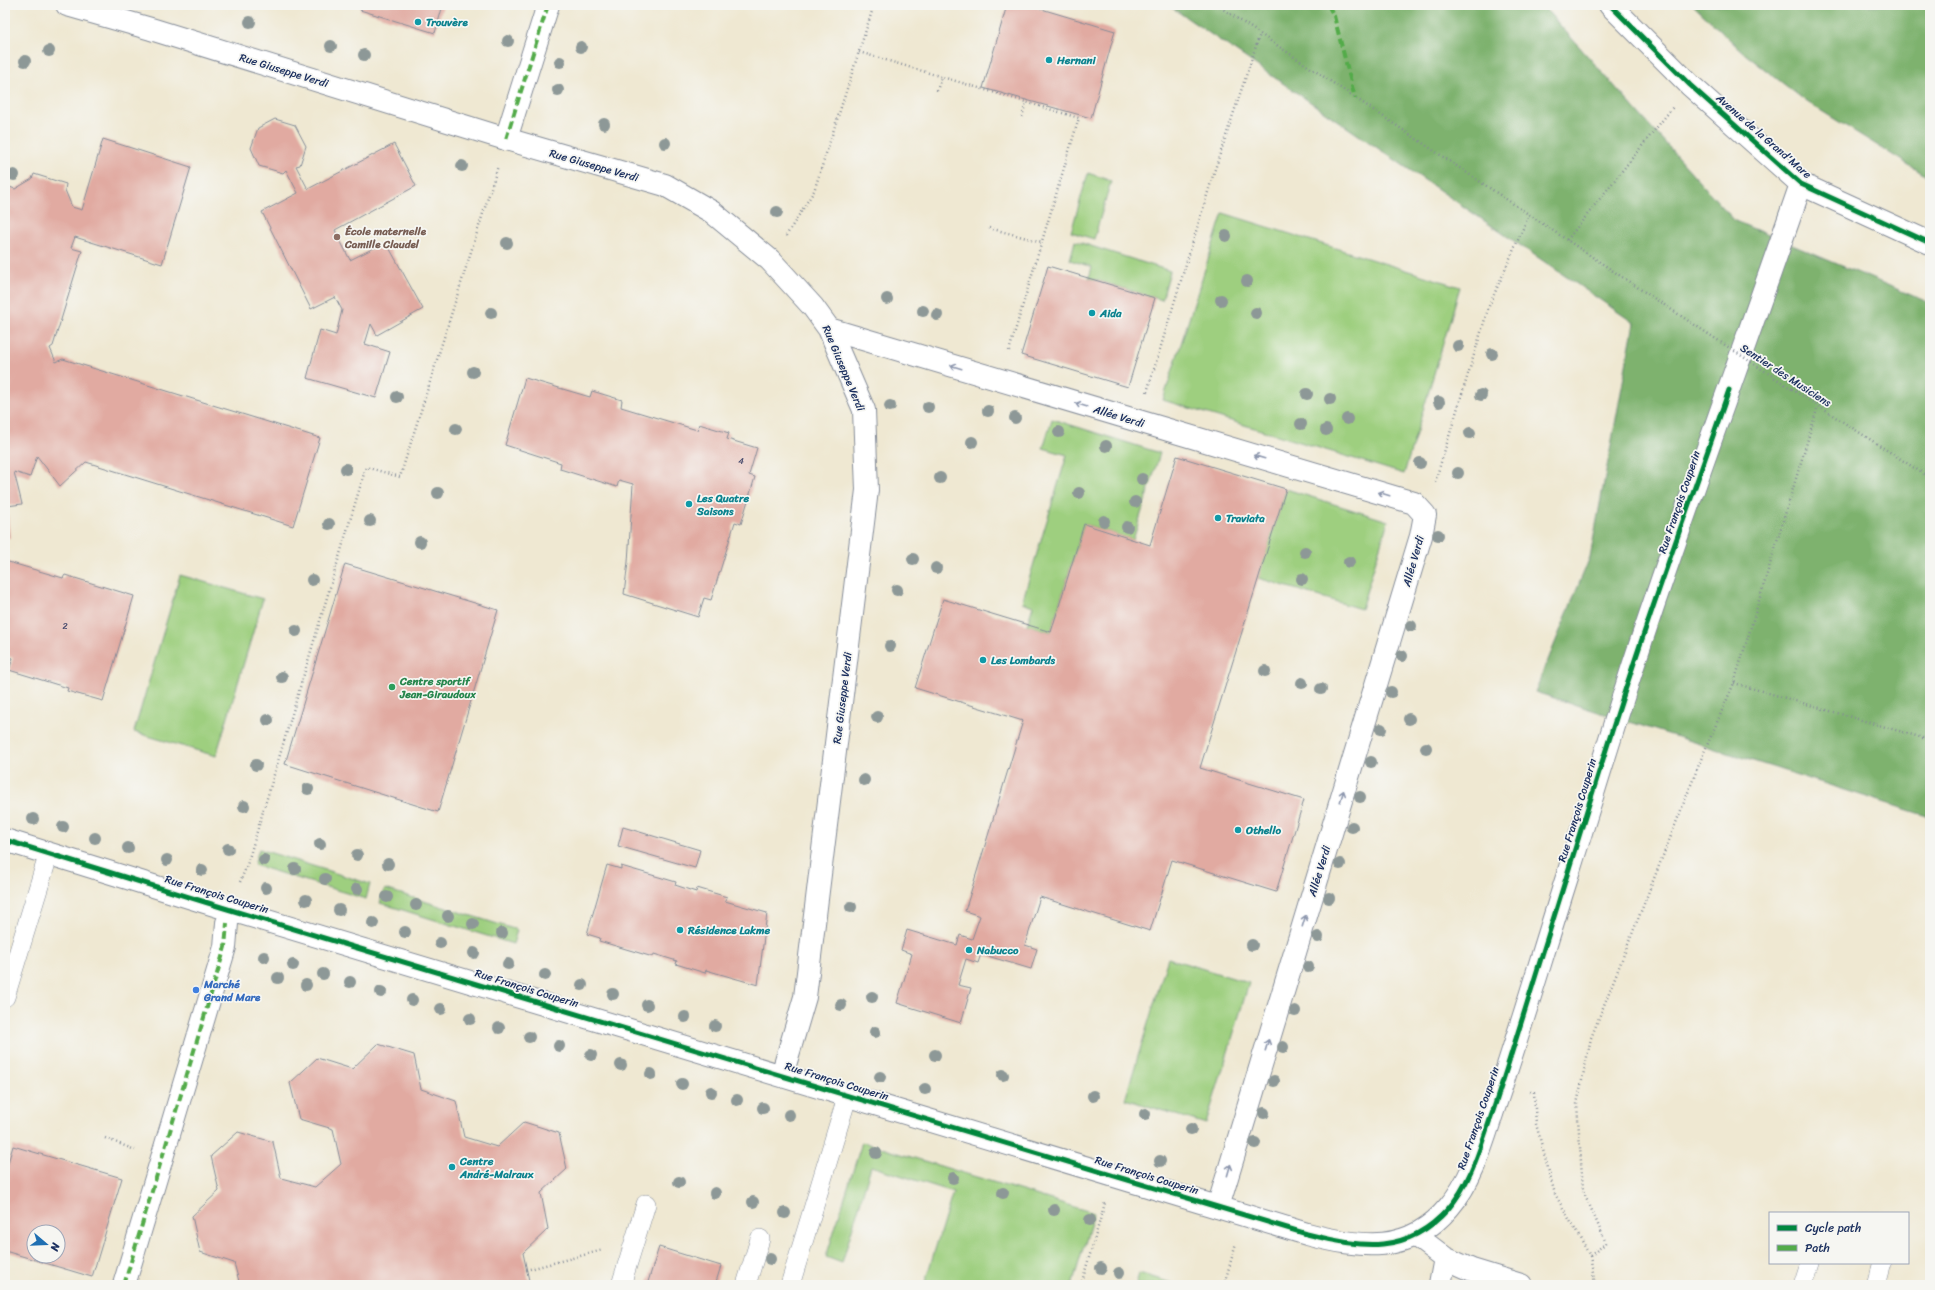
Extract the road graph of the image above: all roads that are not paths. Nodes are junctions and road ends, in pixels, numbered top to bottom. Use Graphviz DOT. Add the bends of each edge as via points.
graph roads {
  1 [pos="67,5"];
  2 [pos="548,5"];
  3 [pos="1610,5"];
  4 [pos="506,139"];
  5 [pos="1801,184"];
  6 [pos="1930,243"];
  7 [pos="829,329"];
  8 [pos="5,840"];
  9 [pos="49,853"];
  10 [pos="227,923"];
  11 [pos="5,997"];
  12 [pos="782,1075"];
  13 [pos="848,1094"];
  14 [pos="646,1204"];
  15 [pos="1218,1207"];
  16 [pos="1416,1236"];
  17 [pos="760,1239"];
  18 [pos="1445,1258"];
  19 [pos="1810,1264"];
  20 [pos="1882,1264"];
  21 [pos="124,1285"];
  22 [pos="621,1285"];
  23 [pos="746,1285"];
  24 [pos="790,1285"];
  25 [pos="1440,1285"];
  26 [pos="1521,1285"];
  27 [pos="1803,1285"];
  28 [pos="1876,1285"];
  1 -- 4 [label="street, Rue Giuseppe Verdi" via="144,26"];
  2 -- 4 [label="street"];
  3 -- 5 [label="street, Avenue de la Grand'Mare" via="1690,85"];
  4 -- 7 [label="street, Rue Giuseppe Verdi" via="665,186 712,212 770,260 813,307"];
  5 -- 6 [label="street, Avenue de la Grand'Mare"];
  5 -- 16 [label="street, Rue François Couperin" via="1637,653 1477,1158 1464,1186 1449,1208"];
  7 -- 12 [label="street, Rue Giuseppe Verdi" via="864,410 867,490 805,997"];
  15 -- 7 [label="street, Allée Verdi, one-way" via="1422,536 1425,515 1414,503"];
  8 -- 9 [label="street, Rue François Couperin"];
  9 -- 11 [label="lane"];
  9 -- 12 [label="street, Rue François Couperin"];
  10 -- 21 [label="street" via="225,948"];
  12 -- 13 [label="street, Rue François Couperin"];
  13 -- 15 [label="street, Rue François Couperin"];
  13 -- 24 [label="lane"];
  14 -- 22 [label="lane"];
  15 -- 16 [label="street, Rue François Couperin" via="1341,1242 1370,1245 1393,1243"];
  16 -- 18 [label="street"];
  17 -- 23 [label="lane"];
  18 -- 25 [label="street"];
  18 -- 26 [label="street" via="1472,1270"];
  19 -- 27 [label="lane"];
  20 -- 28 [label="lane"];
}
